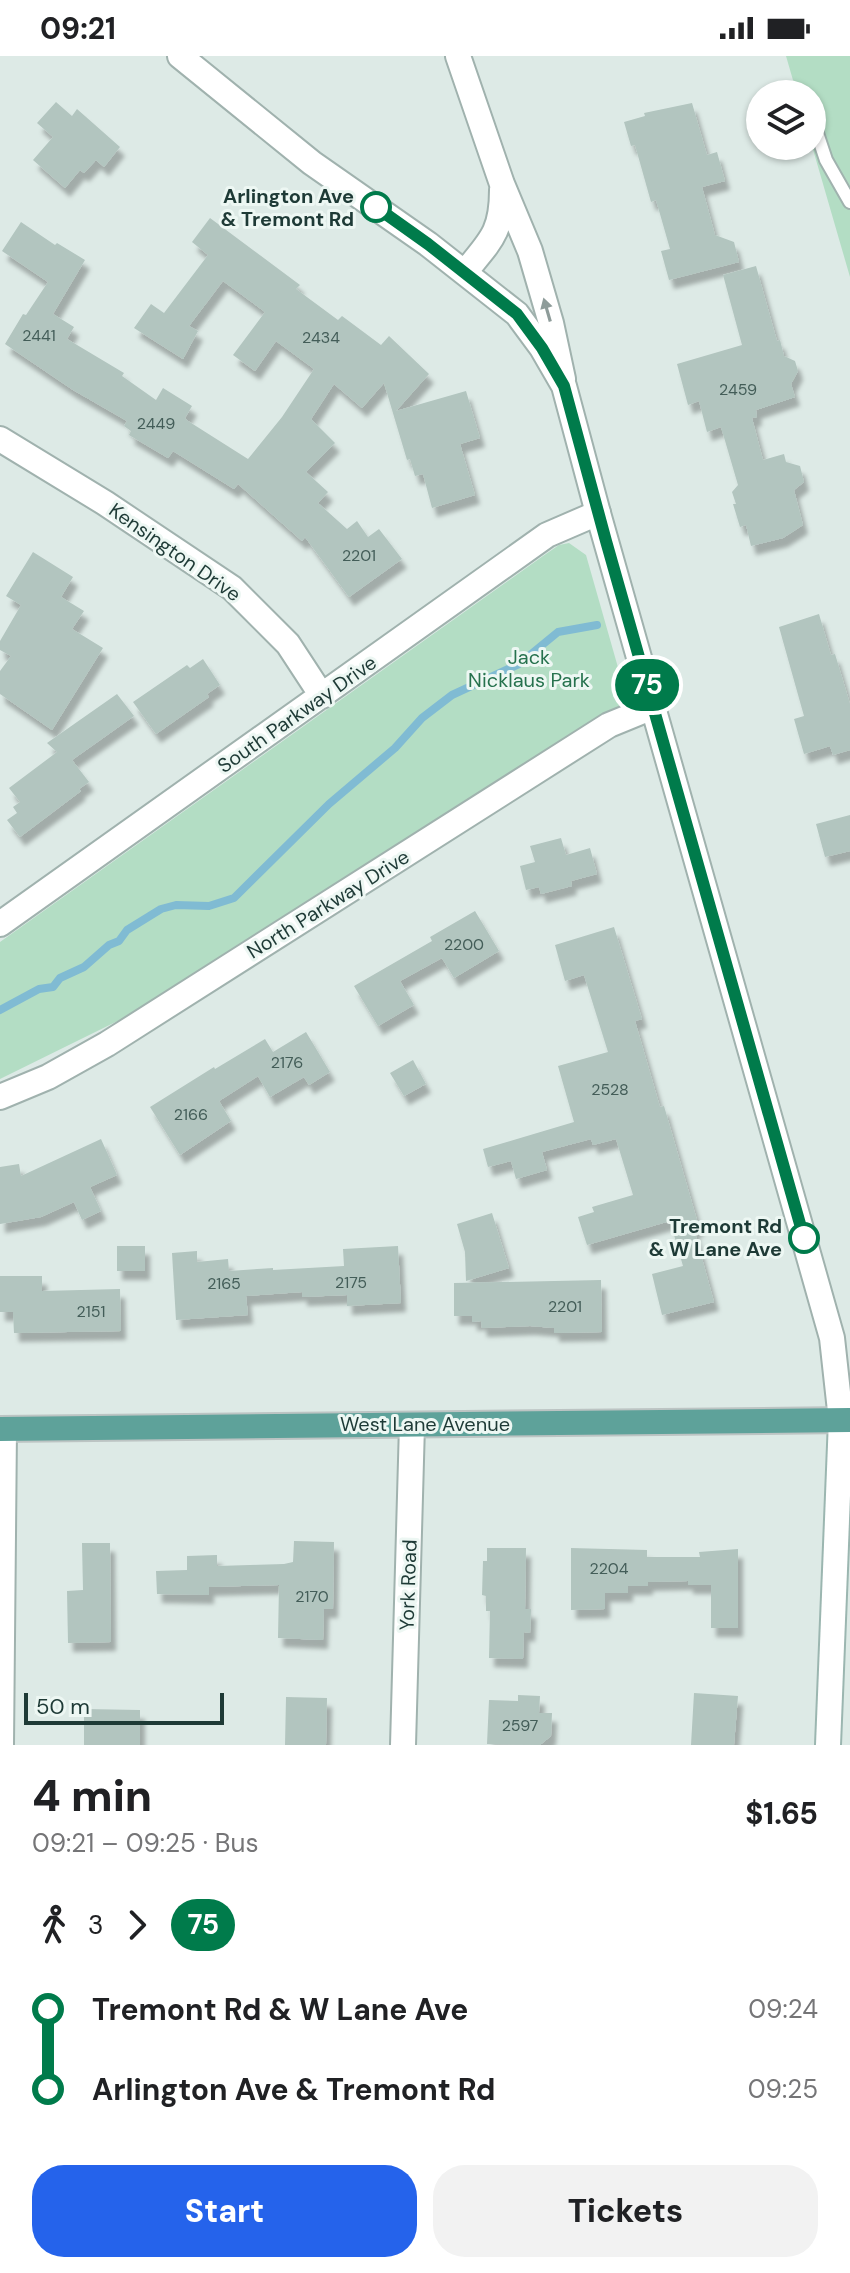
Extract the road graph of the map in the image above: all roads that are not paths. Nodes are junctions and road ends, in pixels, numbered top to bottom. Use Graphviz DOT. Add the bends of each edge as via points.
graph roads {
  1 [pos="180,56"];
  2 [pos="458,56"];
  3 [pos="826,160"];
  4 [pos="502,184"];
  5 [pos="850,202"];
  6 [pos="465,272"];
  7 [pos="564,386"];
  8 [pos="0,439"];
  9 [pos="598,513"];
  10 [pos="322,696"];
  11 [pos="653,707"];
  12 [pos="0,924"];
  13 [pos="0,1097"];
  14 [pos="846,1420"];
  15 [pos="412,1425"];
  16 [pos="2,1429"];
  17 [pos="1,1745"];
  18 [pos="403,1745"];
  19 [pos="828,1745"];
  1 -- 6 [label="street" via="312,163"];
  2 -- 4 [label="street"];
  3 -- 5 [label="lane"];
  4 -- 6 [label="street" via="499,224"];
  7 -- 4 [label="street, one-way" via="530,251"];
  6 -- 7 [label="street" via="517,314"];
  7 -- 9 [label="street"];
  8 -- 10 [label="street, Kensington Drive" via="232,588 288,644"];
  9 -- 10 [label="street, South Parkway Drive" via="547,535"];
  9 -- 11 [label="street"];
  10 -- 12 [label="street, South Parkway Drive"];
  11 -- 13 [label="street, North Parkway Drive" via="609,725 107,1044"];
  11 -- 14 [label="street" via="832,1338"];
  14 -- 15 [label="main road, West Lane Avenue"];
  14 -- 19 [label="street"];
  15 -- 16 [label="main road, West Lane Avenue"];
  15 -- 18 [label="street, York Road"];
  16 -- 17 [label="street"];
}
